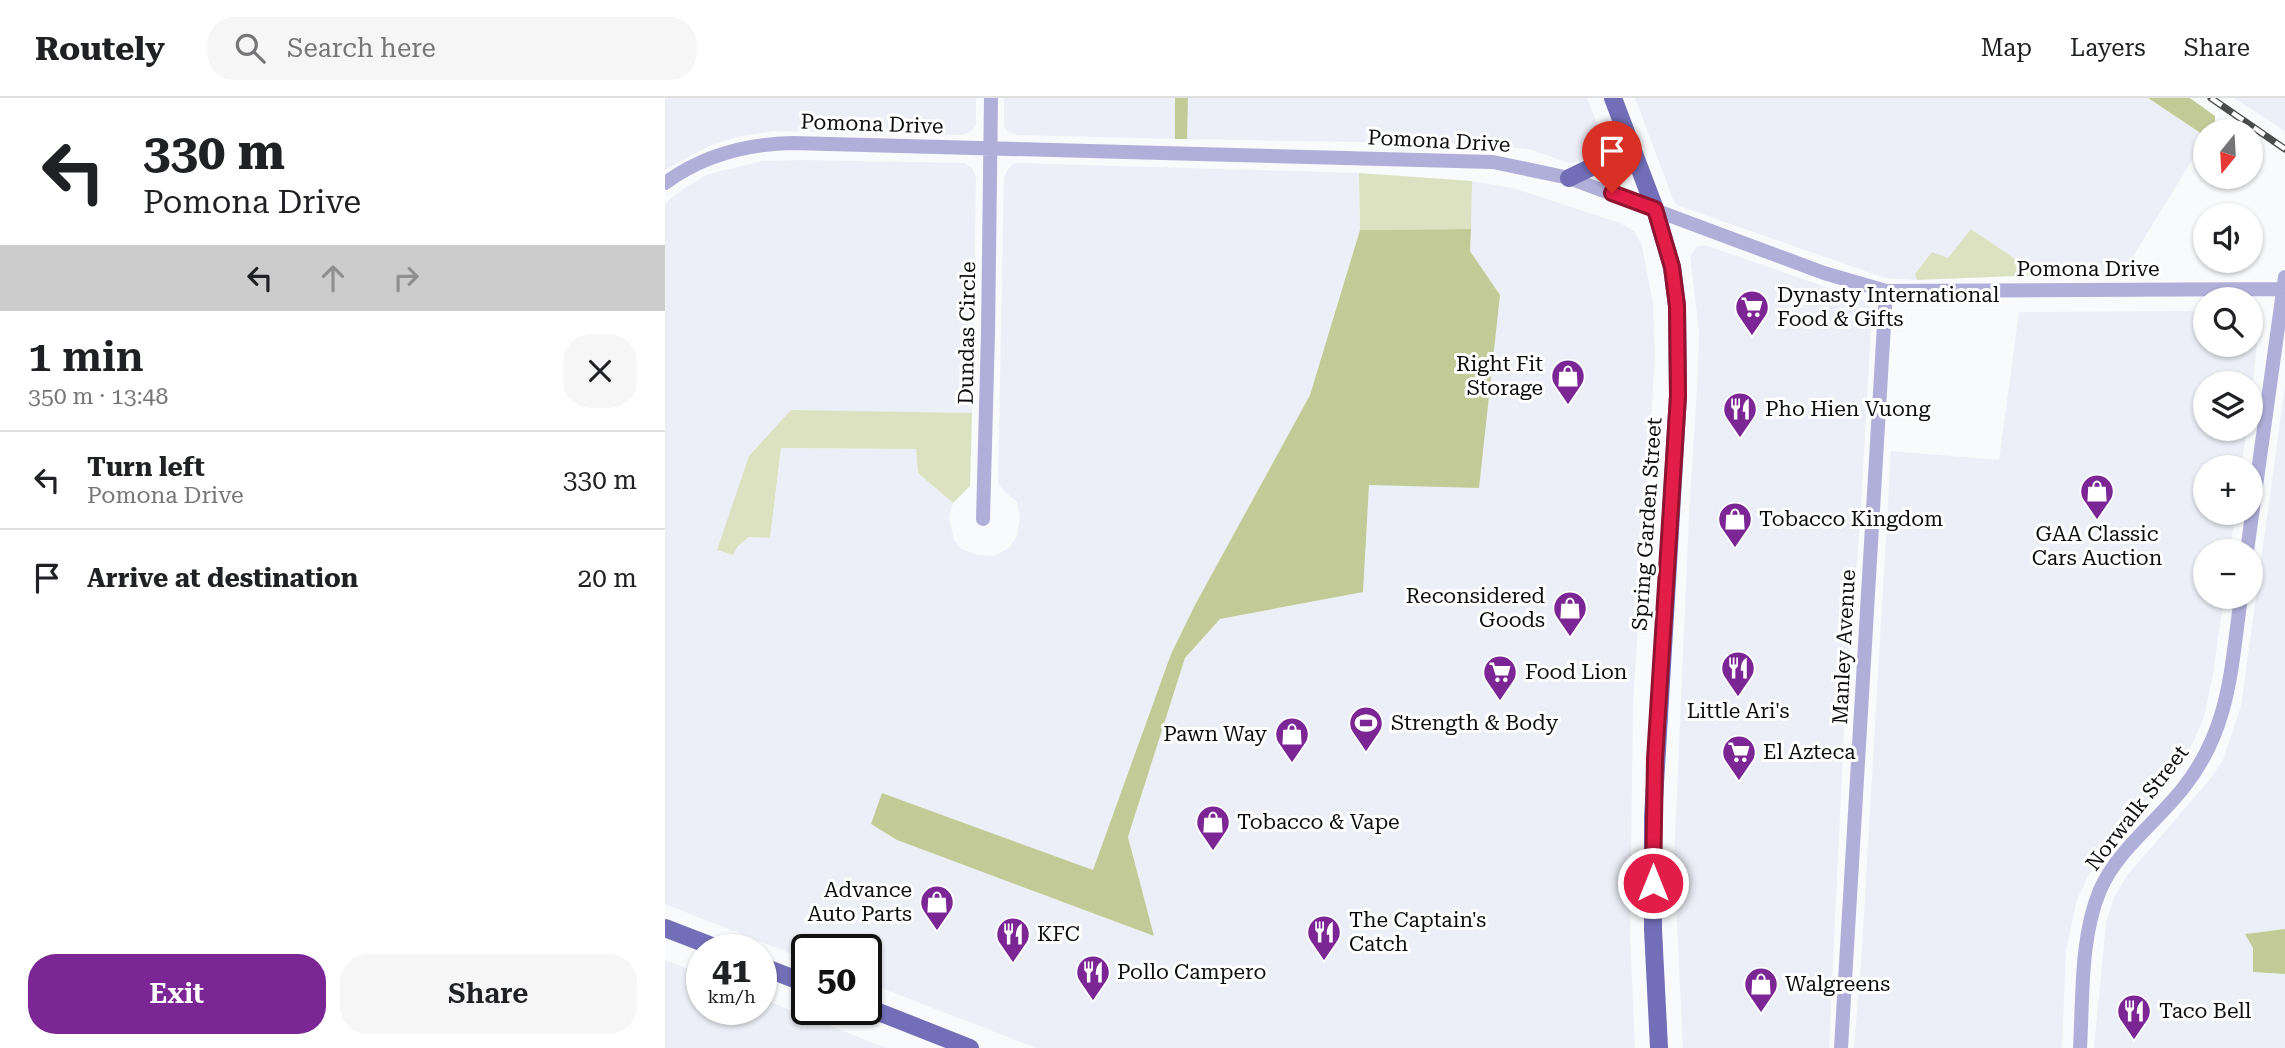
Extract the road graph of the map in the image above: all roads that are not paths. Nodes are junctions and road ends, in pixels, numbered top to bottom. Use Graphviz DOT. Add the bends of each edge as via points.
graph roads {
  1 [pos="991,98"];
  2 [pos="1613,98"];
  3 [pos="1623,126"];
  4 [pos="989,149"];
  5 [pos="1569,178"];
  6 [pos="665,183"];
  7 [pos="1655,209"];
  8 [pos="2284,283"];
  9 [pos="1886,291"];
  10 [pos="983,519"];
  11 [pos="2249,539"];
  12 [pos="2239,609"];
  13 [pos="665,928"];
  14 [pos="686,936"];
  15 [pos="882,1013"];
  16 [pos="970,1048"];
  17 [pos="1659,1048"];
  18 [pos="1841,1048"];
  19 [pos="2080,1048"];
  1 -- 4 [label="street, Dundas Circle"];
  2 -- 3 [label="main road, Spring Garden Street"];
  3 -- 5 [label="main road" via="1602,162"];
  3 -- 7 [label="main road, Spring Garden Street"];
  4 -- 5 [label="street, Pomona Drive" via="1470,160"];
  4 -- 6 [label="street, Pomona Drive" via="766,144 701,163"];
  4 -- 10 [label="street, Dundas Circle"];
  5 -- 7 [label="street, Pomona Drive"];
  7 -- 9 [label="street, Pomona Drive"];
  7 -- 17 [label="main road, Spring Garden Street" via="1672,267 1677,306 1678,396 1653,809"];
  8 -- 9 [label="street, Pomona Drive"];
  8 -- 11 [label="street"];
  9 -- 18 [label="street, Manley Avenue"];
  12 -- 19 [label="street, Norwalk Street" via="2222,716 2207,754 2123,855 2099,893 2085,954"];
  13 -- 14 [label="main road"];
  15 -- 16 [label="main road"];
}
